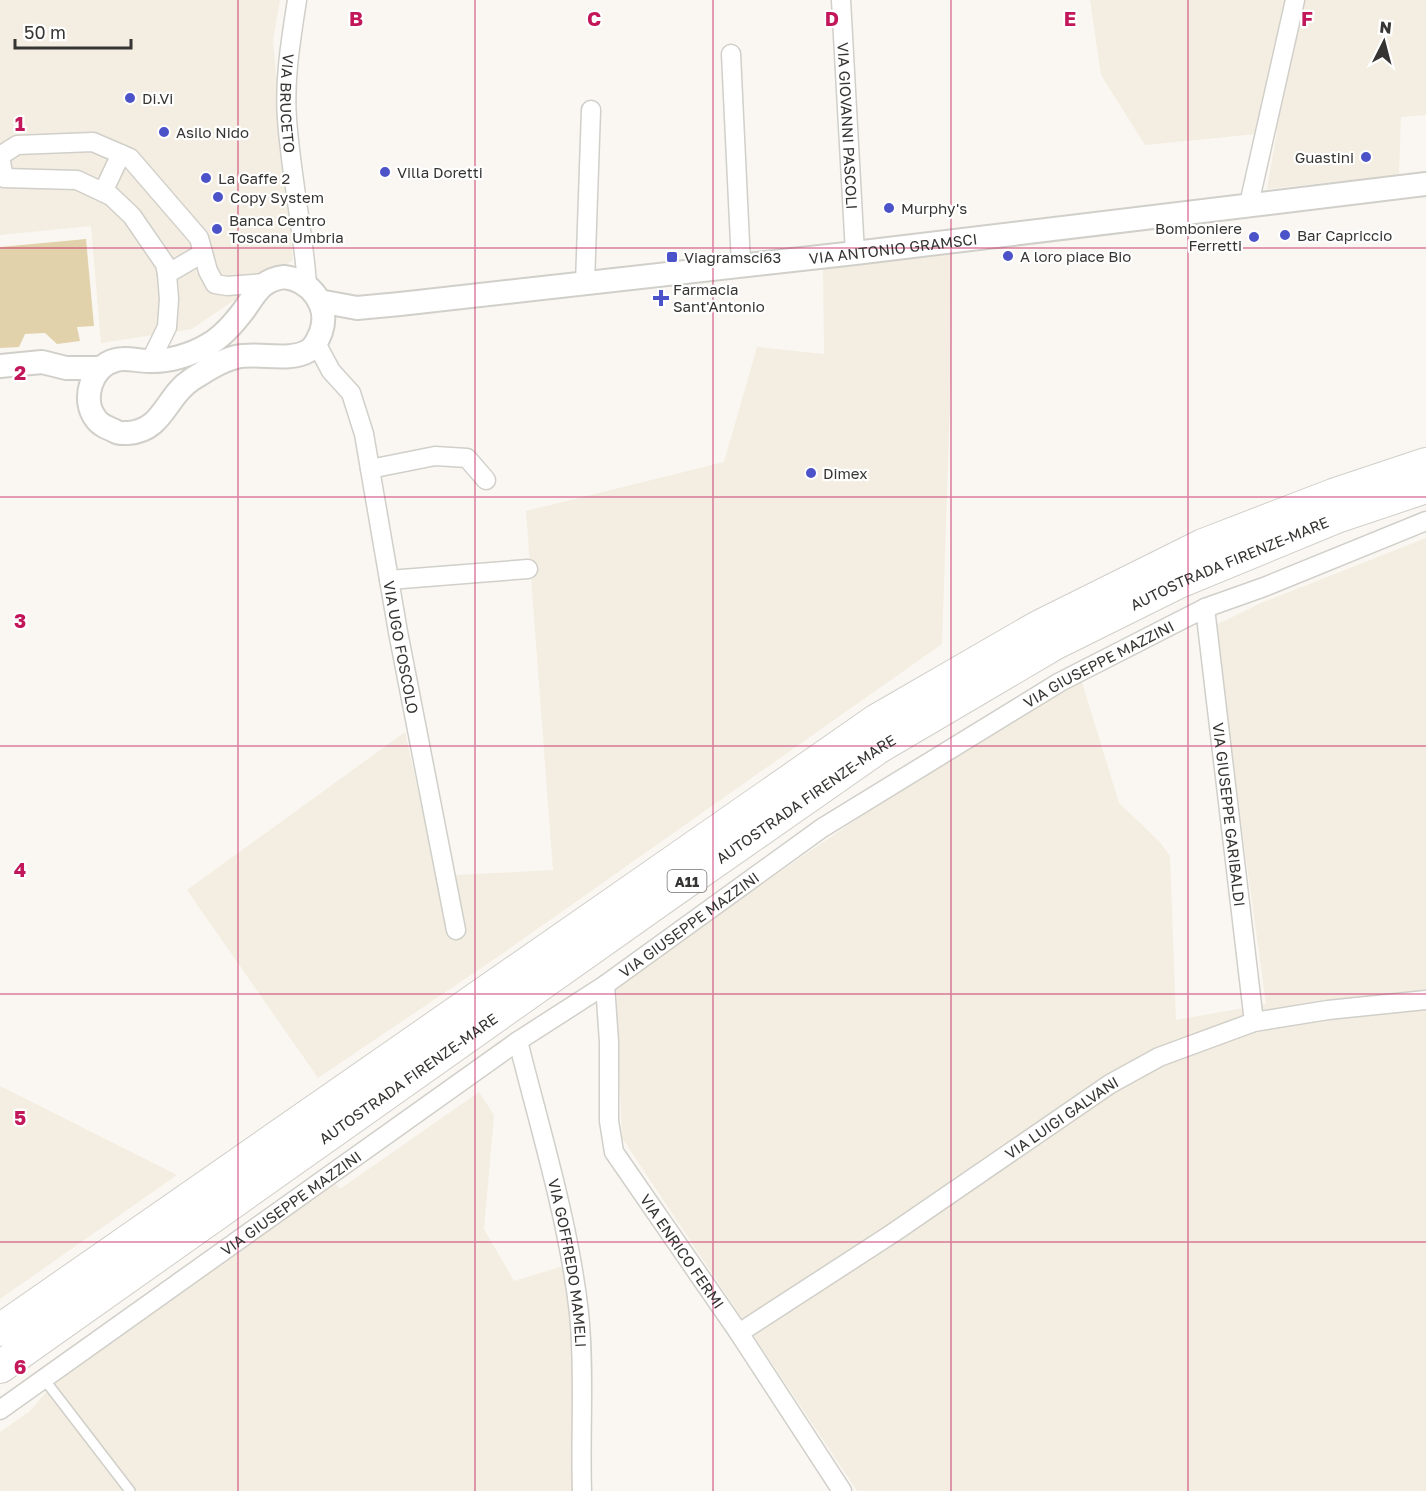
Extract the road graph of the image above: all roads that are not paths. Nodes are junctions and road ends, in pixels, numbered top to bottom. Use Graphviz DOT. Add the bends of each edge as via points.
graph roads {
  1 [pos="297,0"];
  2 [pos="841,0"];
  3 [pos="1295,0"];
  4 [pos="731,54"];
  5 [pos="591,110"];
  6 [pos="121,154"];
  7 [pos="1426,184"];
  8 [pos="103,192"];
  9 [pos="1249,204"];
  10 [pos="303,241"];
  11 [pos="203,253"];
  12 [pos="855,253"];
  13 [pos="741,264"];
  14 [pos="167,274"];
  15 [pos="275,280"];
  16 [pos="585,283"];
  17 [pos="313,293"];
  18 [pos="357,308"];
  19 [pos="319,335"];
  20 [pos="295,355"];
  21 [pos="150,362"];
  22 [pos="0,366"];
  23 [pos="66,368"];
  24 [pos="101,368"];
  25 [pos="331,371"];
  26 [pos="89,393"];
  27 [pos="1426,464"];
  28 [pos="370,469"];
  29 [pos="486,480"];
  30 [pos="1426,487"];
  31 [pos="1426,521"];
  32 [pos="528,569"];
  33 [pos="389,580"];
  34 [pos="1205,608"];
  35 [pos="456,930"];
  36 [pos="605,985"];
  37 [pos="1426,1000"];
  38 [pos="1254,1022"];
  39 [pos="518,1041"];
  40 [pos="0,1330"];
  41 [pos="739,1333"];
  42 [pos="0,1367"];
  43 [pos="44,1379"];
  44 [pos="0,1410"];
  45 [pos="129,1491"];
  46 [pos="582,1491"];
  47 [pos="842,1491"];
  1 -- 10 [label="street, VIA BRUCETO" via="287,68 287,119"];
  2 -- 12 [label="street, VIA GIOVANNI PASCOLI"];
  3 -- 9 [label="street"];
  4 -- 13 [label="street"];
  5 -- 16 [label="street"];
  6 -- 8 [label="street"];
  6 -- 8 [label="street" via="93,142 17,145 0,156 4,178 77,180"];
  6 -- 11 [label="street" via="130,158 199,238"];
  7 -- 9 [label="street, VIA ANTONIO GRAMSCI"];
  8 -- 14 [label="street" via="132,216 165,264"];
  9 -- 12 [label="street, VIA ANTONIO GRAMSCI"];
  10 -- 15 [label="street"];
  10 -- 17 [label="street, VIA BRUCETO"];
  11 -- 14 [label="street"];
  11 -- 15 [label="street" via="215,284"];
  12 -- 13 [label="street, VIA ANTONIO GRAMSCI"];
  13 -- 16 [label="street, VIA ANTONIO GRAMSCI"];
  14 -- 21 [label="street" via="167,327"];
  15 -- 17 [label="street, VIA ANTONIO GRAMSCI" via="295,278"];
  15 -- 21 [label="street" via="254,293 236,321 210,344 185,356"];
  16 -- 18 [label="street, VIA ANTONIO GRAMSCI"];
  17 -- 18 [label="street, VIA ANTONIO GRAMSCI"];
  17 -- 19 [label="street" via="323,311"];
  18 -- 19 [label="street, VIA ANTONIO GRAMSCI"];
  19 -- 20 [label="street, VIA ANTONIO GRAMSCI" via="307,351"];
  19 -- 25 [label="street, VIA UGO FOSCOLO"];
  20 -- 25 [label="street, VIA UGO FOSCOLO"];
  20 -- 26 [label="street" via="251,355 221,362 189,381 158,419 140,432 119,434 97,421 89,408"];
  21 -- 24 [label="street" via="115,360"];
  22 -- 23 [label="street" via="42,362"];
  23 -- 24 [label="street"];
  23 -- 26 [label="street"];
  24 -- 26 [label="street" via="92,379"];
  25 -- 28 [label="street, VIA UGO FOSCOLO" via="351,393"];
  27 -- 40 [label="highway, AUTOSTRADA FIRENZE-MARE / A11" via="1203,545 1038,627 876,720"];
  28 -- 29 [label="street" via="435,456 467,458"];
  28 -- 33 [label="street, VIA UGO FOSCOLO"];
  30 -- 42 [label="highway, AUTOSTRADA FIRENZE-MARE / A11" via="1339,516 1179,582 1054,644 879,747"];
  31 -- 34 [label="street, VIA GIUSEPPE MAZZINI"];
  32 -- 33 [label="street"];
  33 -- 35 [label="street, VIA UGO FOSCOLO"];
  34 -- 36 [label="street, VIA GIUSEPPE MAZZINI" via="1060,681 822,828"];
  34 -- 38 [label="street, VIA GIUSEPPE GARIBALDI"];
  36 -- 39 [label="street, VIA GIUSEPPE MAZZINI"];
  36 -- 41 [label="street, VIA ENRICO FERMI" via="609,1121 614,1152"];
  37 -- 38 [label="street, VIA LUIGI GALVANI"];
  38 -- 41 [label="street, VIA LUIGI GALVANI" via="1159,1057 1110,1084"];
  39 -- 43 [label="street, VIA GIUSEPPE MAZZINI"];
  39 -- 46 [label="street, VIA GOFFREDO MAMELI" via="576,1288"];
  41 -- 47 [label="street, VIA ENRICO FERMI"];
  43 -- 44 [label="street, VIA GIUSEPPE MAZZINI"];
  43 -- 45 [label="lane"];
}
